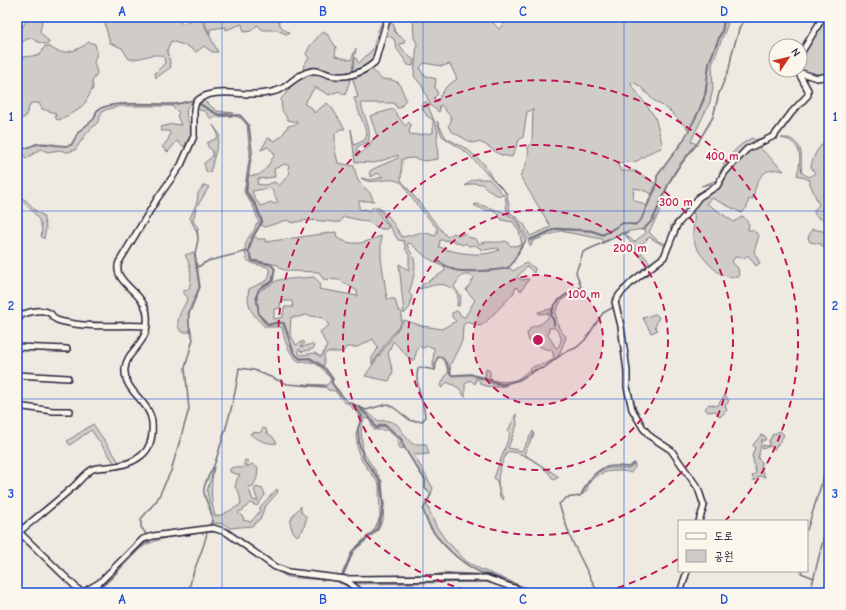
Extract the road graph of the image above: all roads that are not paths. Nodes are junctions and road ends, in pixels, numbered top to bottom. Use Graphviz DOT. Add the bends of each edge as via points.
graph roads {
  1 [pos="388,17"];
  2 [pos="823,17"];
  3 [pos="808,42"];
  4 [pos="808,76"];
  5 [pos="829,76"];
  6 [pos="801,78"];
  7 [pos="17,322"];
  8 [pos="147,326"];
  9 [pos="17,347"];
  10 [pos="67,349"];
  11 [pos="17,375"];
  12 [pos="68,378"];
  13 [pos="17,406"];
  14 [pos="70,411"];
  15 [pos="699,520"];
  16 [pos="18,531"];
  17 [pos="687,572"];
  18 [pos="334,577"];
  19 [pos="82,593"];
  20 [pos="362,593"];
  21 [pos="528,593"];
  22 [pos="680,593"];
  1 -- 8 [label="street" via="375,62 356,74 338,76 310,71 283,88 271,92 206,95 196,102 194,136 181,165 157,199 117,266 118,276 142,299"];
  2 -- 3 [label="street"];
  4 -- 5 [label="street" via="813,78"];
  6 -- 15 [label="street" via="808,90 774,136 747,149 725,172 720,183 699,197 677,225 664,258 633,282 615,302 627,371 626,387 632,409 643,428 651,437 671,450 698,488 704,506"];
  7 -- 8 [label="street" via="21,315 35,311 48,313 56,320 75,324 100,327 131,324"];
  8 -- 16 [label="street" via="145,337 128,360 125,369 128,382 148,409 152,419 151,439 146,451 126,463 92,470"];
  9 -- 10 [label="street"];
  11 -- 12 [label="street"];
  13 -- 14 [label="street"];
  16 -- 19 [label="street"];
  17 -- 22 [label="street"];
  18 -- 19 [label="street" via="280,570 226,532 208,528 142,539 99,583"];
  18 -- 20 [label="street" via="348,582"];
  18 -- 21 [label="street" via="486,578"];
}
